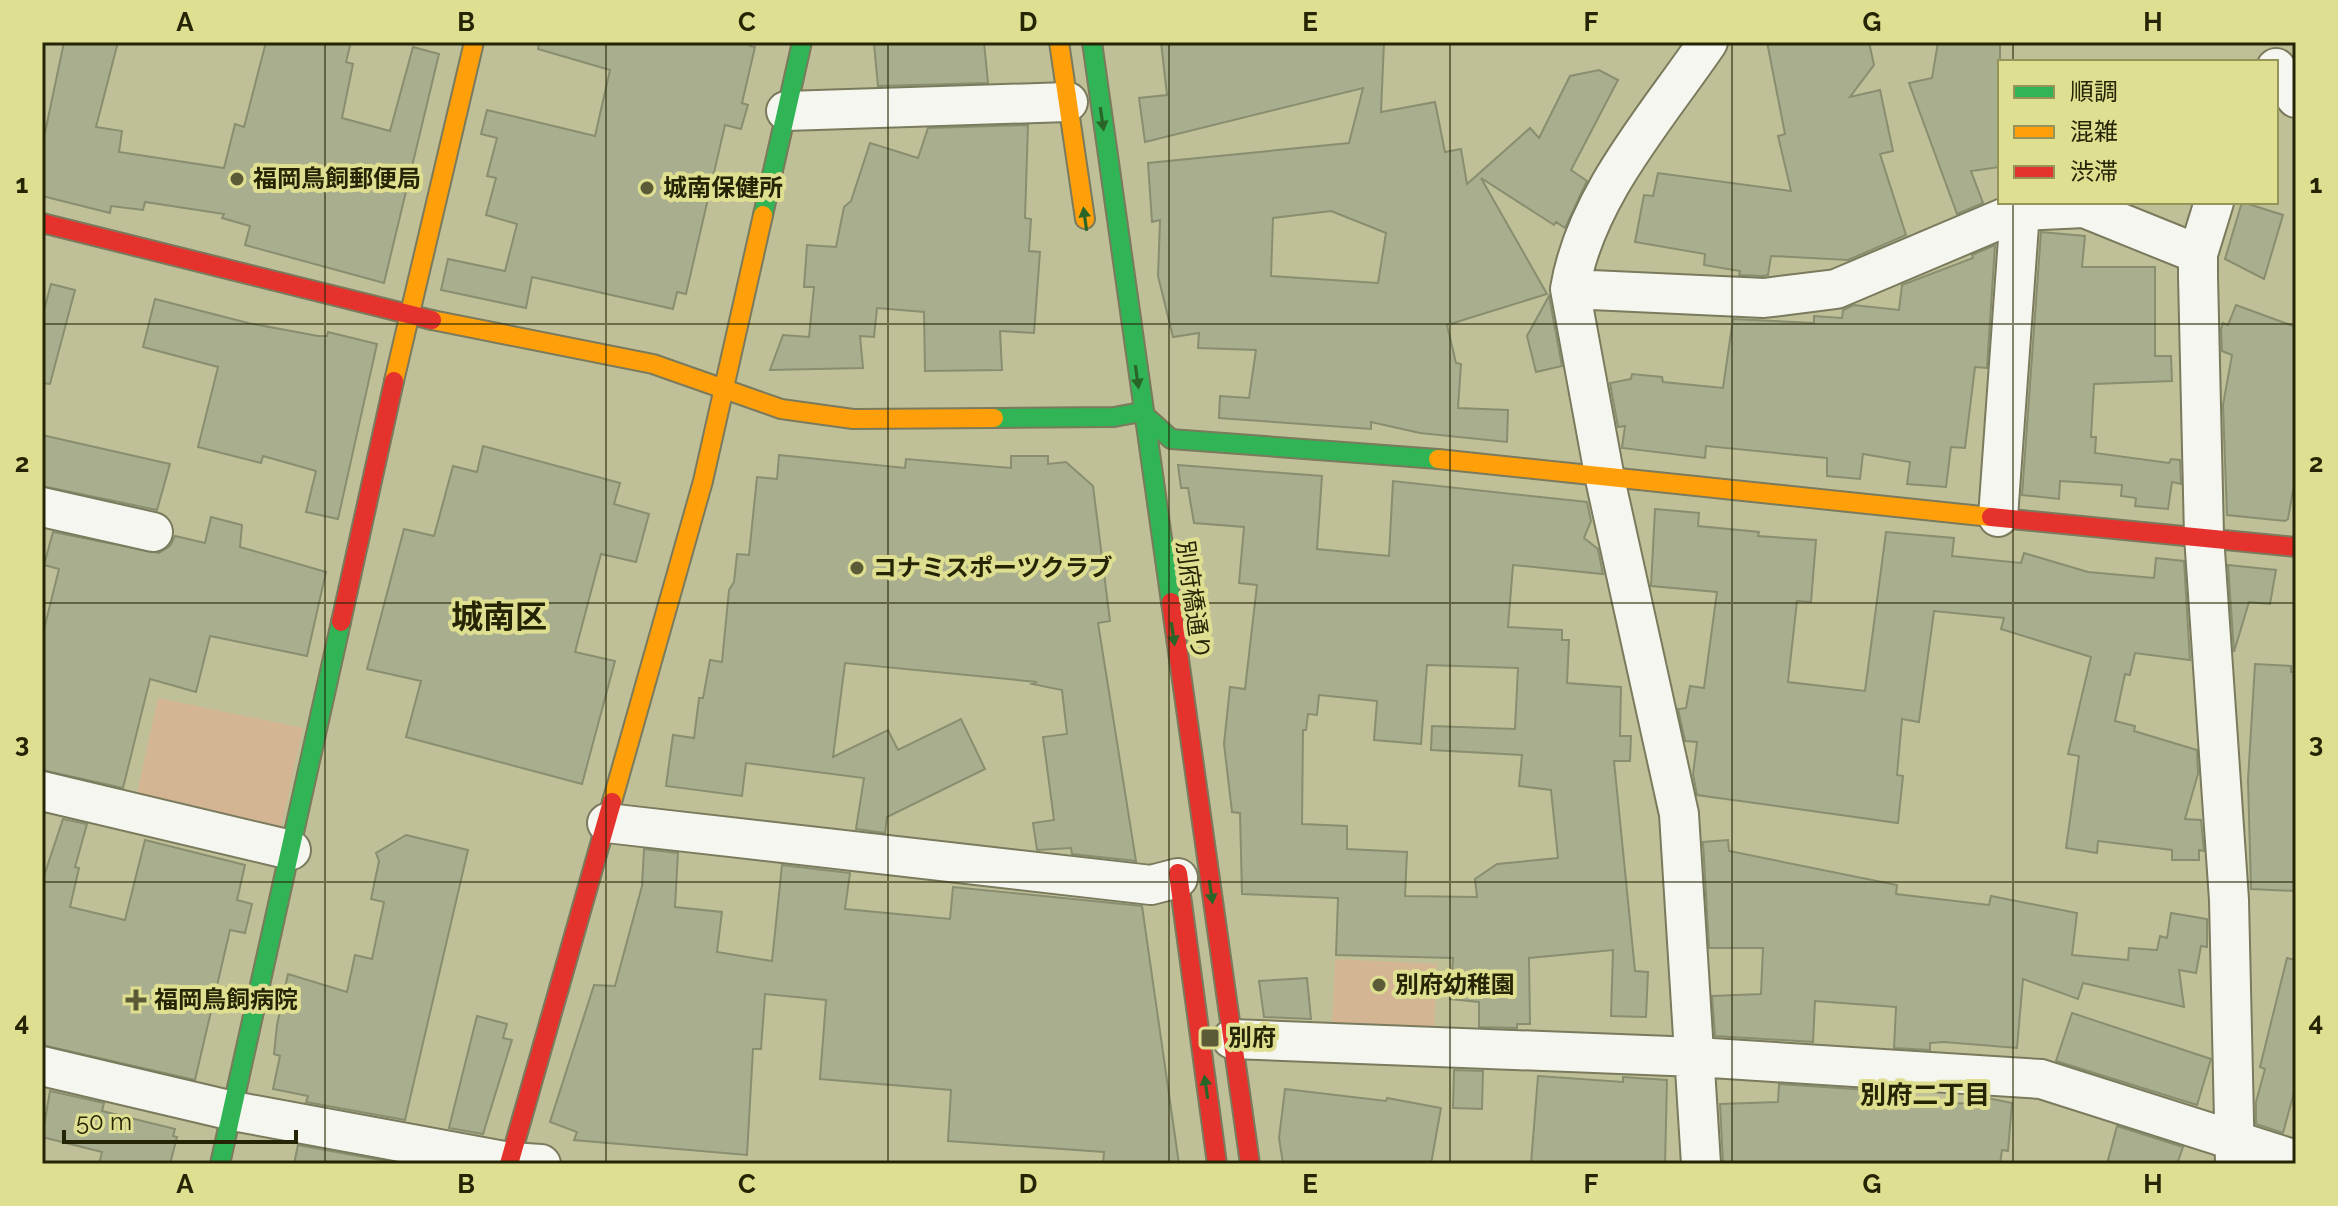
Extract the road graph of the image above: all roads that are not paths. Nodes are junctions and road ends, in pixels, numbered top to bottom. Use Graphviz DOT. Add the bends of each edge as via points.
graph roads {
  1 [pos="474,42"];
  2 [pos="802,42"];
  3 [pos="1059,42"];
  4 [pos="1092,42"];
  5 [pos="1708,42"];
  6 [pos="1058,94"];
  7 [pos="786,111"];
  8 [pos="2213,204"];
  9 [pos="2020,211"];
  10 [pos="42,223"];
  11 [pos="1089,244"];
  12 [pos="2198,254"];
  13 [pos="1570,289"];
  14 [pos="409,315"];
  15 [pos="724,389"];
  16 [pos="1141,412"];
  17 [pos="1605,479"];
  18 [pos="42,507"];
  19 [pos="1998,517"];
  20 [pos="153,532"];
  21 [pos="2204,536"];
  22 [pos="2296,547"];
  23 [pos="42,791"];
  24 [pos="607,823"];
  25 [pos="291,850"];
  26 [pos="1176,863"];
  27 [pos="1232,1039"];
  28 [pos="1696,1057"];
  29 [pos="42,1066"];
  30 [pos="233,1111"];
  31 [pos="2235,1153"];
  32 [pos="2296,1160"];
  33 [pos="520,1163"];
  34 [pos="220,1164"];
  35 [pos="1217,1164"];
  36 [pos="1250,1164"];
  37 [pos="1701,1164"];
  1 -- 14 [label="main road"];
  2 -- 7 [label="main road"];
  3 -- 6 [label="main road"];
  4 -- 16 [label="main road, 別府橋通り, one-way"];
  5 -- 13 [label="street" via="1602,198"];
  6 -- 7 [label="street"];
  11 -- 6 [label="main road, one-way"];
  7 -- 15 [label="main road"];
  8 -- 12 [label="street"];
  9 -- 12 [label="street" via="2084,208"];
  9 -- 13 [label="street" via="1836,289 1764,298"];
  9 -- 19 [label="street"];
  10 -- 14 [label="main road"];
  12 -- 21 [label="street"];
  13 -- 17 [label="street"];
  14 -- 15 [label="main road" via="653,364"];
  14 -- 25 [label="main road"];
  15 -- 16 [label="main road" via="781,409 853,419 1114,417"];
  15 -- 24 [label="main road"];
  16 -- 17 [label="main road" via="1171,439 1459,461"];
  16 -- 27 [label="main road, 別府橋通り, one-way"];
  17 -- 19 [label="main road"];
  17 -- 28 [label="street" via="1679,814"];
  18 -- 20 [label="street"];
  19 -- 21 [label="main road"];
  21 -- 22 [label="main road"];
  21 -- 31 [label="street" via="2229,900"];
  23 -- 25 [label="street"];
  24 -- 26 [label="street" via="1151,885"];
  24 -- 33 [label="main road"];
  25 -- 30 [label="main road"];
  35 -- 26 [label="main road, one-way"];
  27 -- 28 [label="street"];
  27 -- 36 [label="main road, 別府橋通り"];
  28 -- 31 [label="street" via="2041,1079"];
  28 -- 37 [label="street"];
  29 -- 30 [label="street"];
  30 -- 33 [label="street"];
  30 -- 34 [label="main road"];
  31 -- 32 [label="street"];
}
